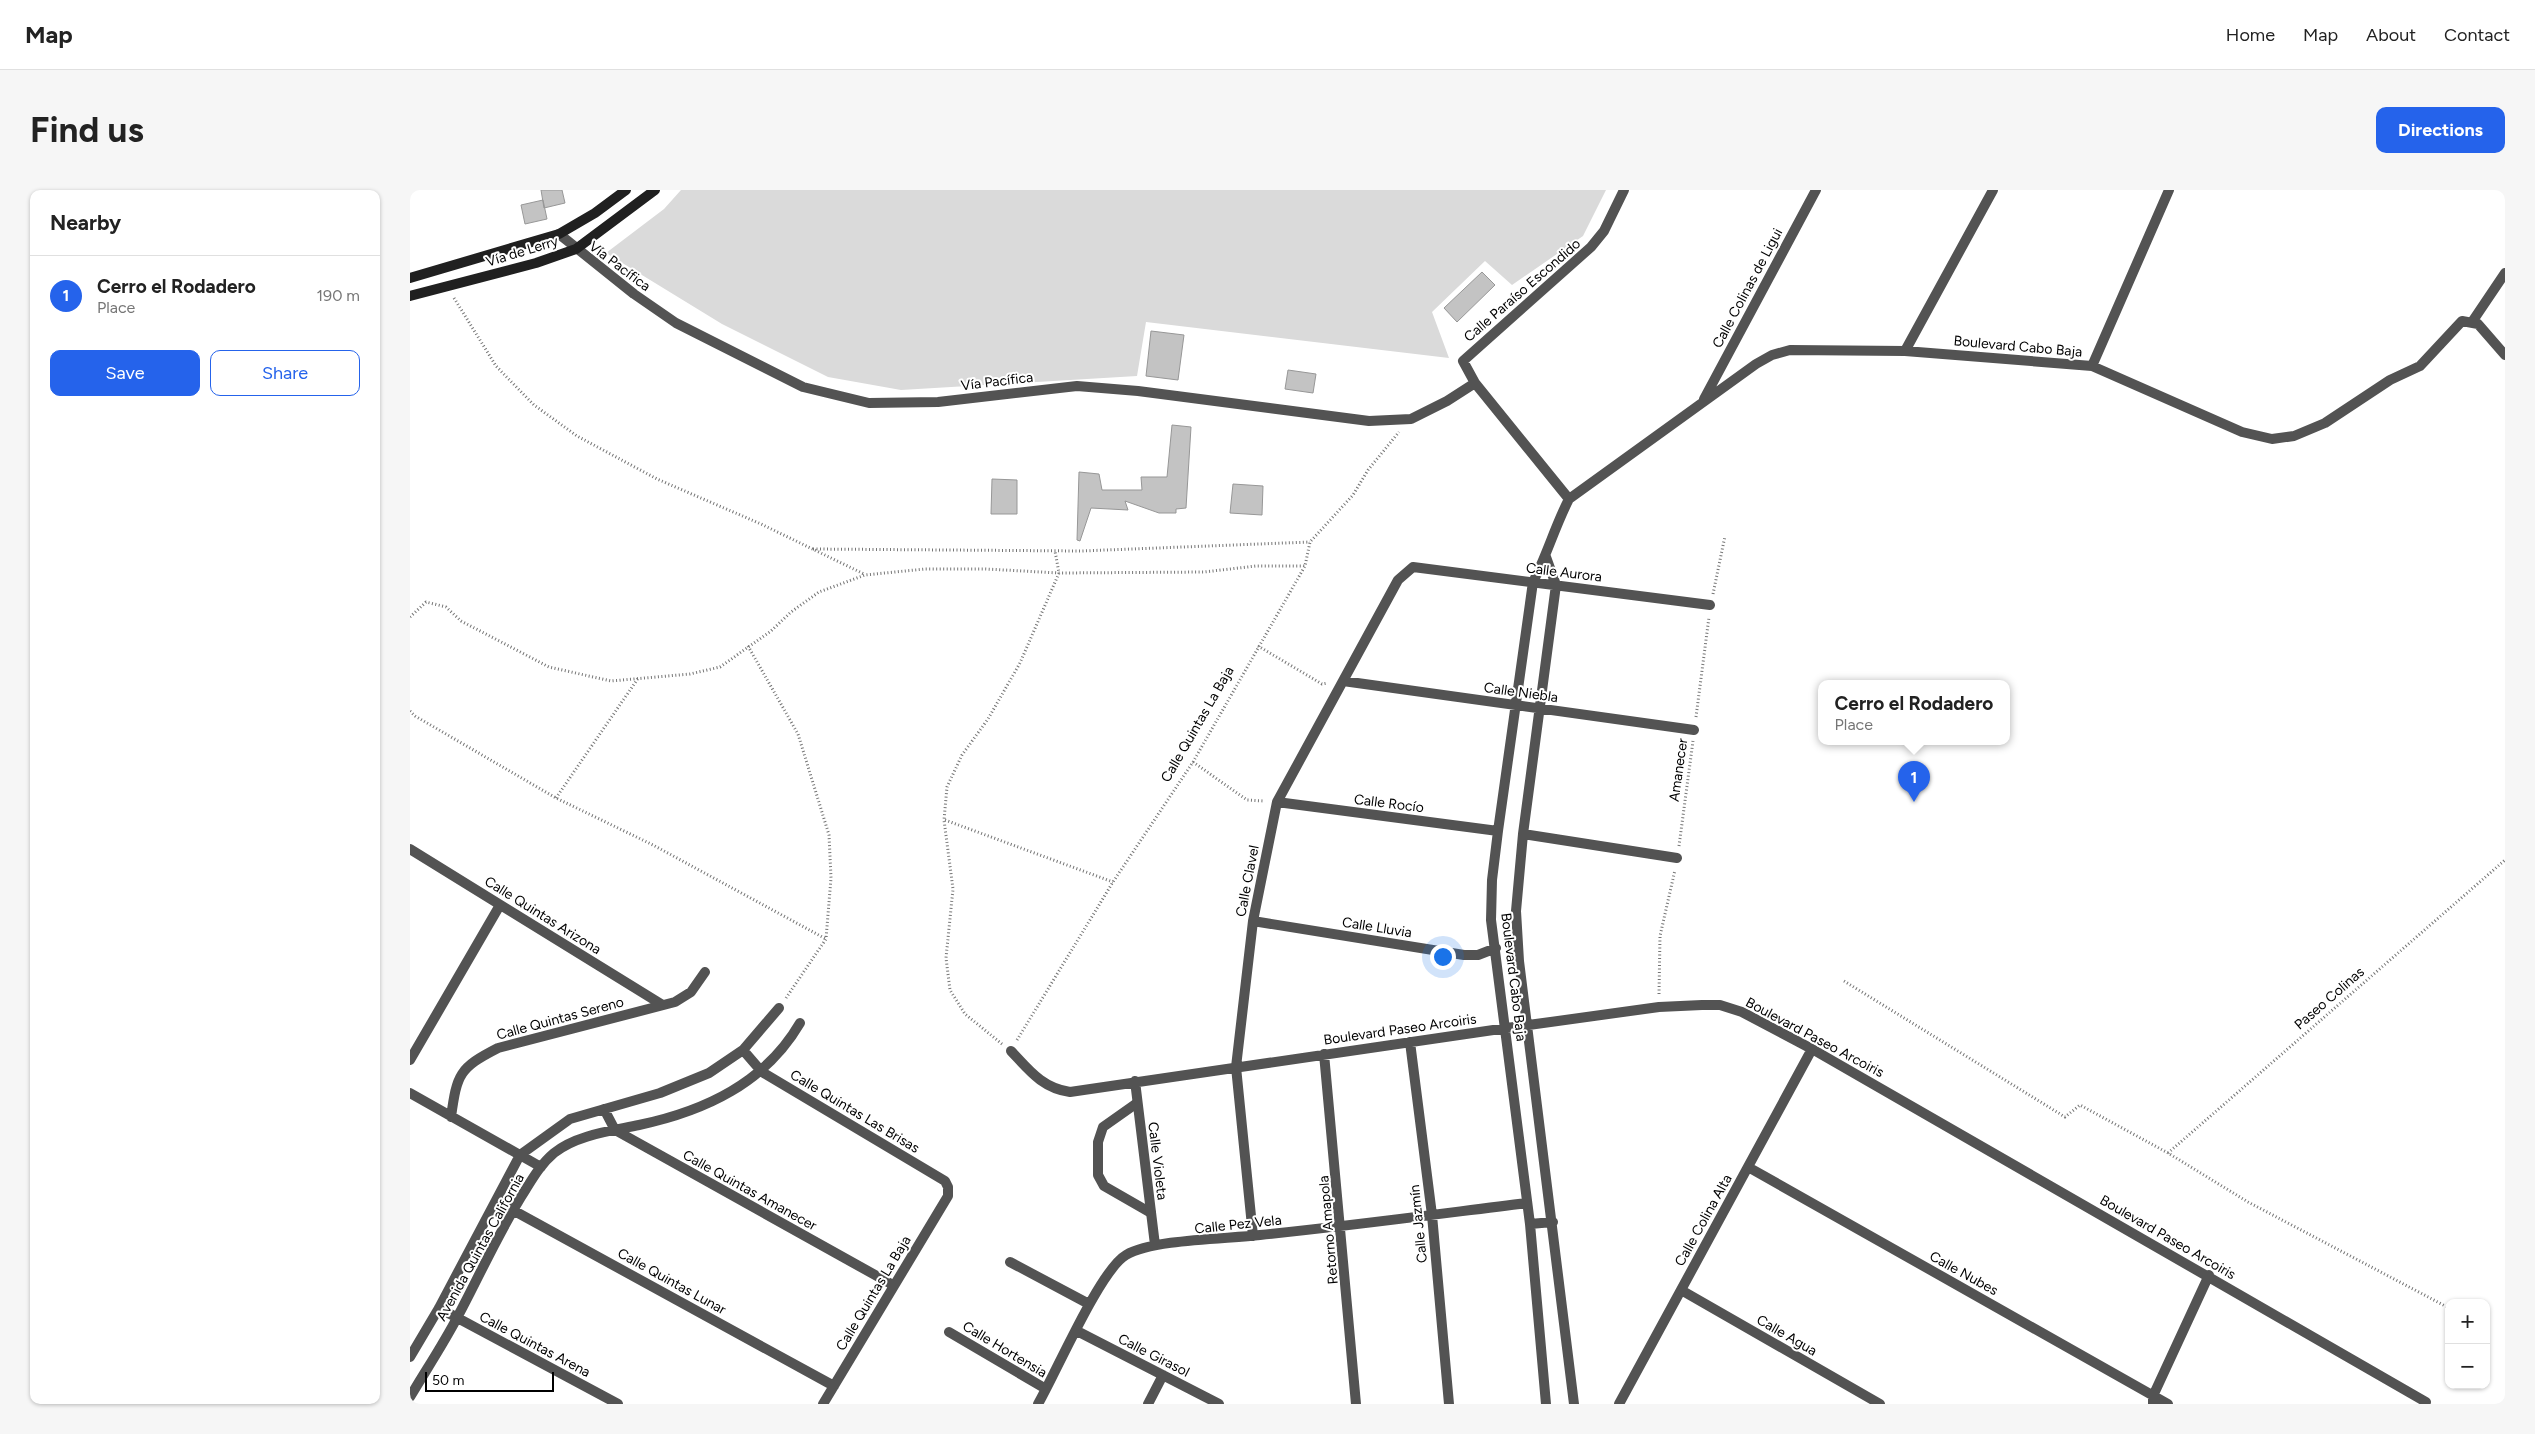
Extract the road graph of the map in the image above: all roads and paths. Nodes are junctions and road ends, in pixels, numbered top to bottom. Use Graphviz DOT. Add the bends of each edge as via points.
graph roads {
  1 [pos="626,190"];
  2 [pos="655,190"];
  3 [pos="1624,190"];
  4 [pos="1816,190"];
  5 [pos="1993,190"];
  6 [pos="2169,190"];
  7 [pos="559,234"];
  8 [pos="576,249"];
  9 [pos="2505,273"];
  10 [pos="410,278"];
  11 [pos="447,286"];
  12 [pos="410,296"];
  13 [pos="2472,322"];
  14 [pos="1906,351"];
  15 [pos="2505,355"];
  16 [pos="2092,366"];
  17 [pos="1475,383"];
  18 [pos="1704,400"];
  19 [pos="1411,419"];
  20 [pos="1569,499"];
  21 [pos="1725,536"];
  22 [pos="1310,542"];
  23 [pos="812,549"];
  24 [pos="1055,551"];
  25 [pos="1546,557"];
  26 [pos="1306,566"];
  27 [pos="1413,567"];
  28 [pos="1059,573"];
  29 [pos="865,574"];
  30 [pos="1533,582"];
  31 [pos="1556,585"];
  32 [pos="1710,605"];
  33 [pos="410,617"];
  34 [pos="748,646"];
  35 [pos="1258,646"];
  36 [pos="639,677"];
  37 [pos="1343,680"];
  38 [pos="1516,705"];
  39 [pos="1540,708"];
  40 [pos="410,711"];
  41 [pos="1694,730"];
  42 [pos="1193,762"];
  43 [pos="556,798"];
  44 [pos="1277,802"];
  45 [pos="944,820"];
  46 [pos="1498,831"];
  47 [pos="1523,834"];
  48 [pos="410,849"];
  49 [pos="1677,858"];
  50 [pos="2505,860"];
  51 [pos="1113,882"];
  52 [pos="500,905"];
  53 [pos="1253,921"];
  54 [pos="826,939"];
  55 [pos="1496,948"];
  56 [pos="705,972"];
  57 [pos="1844,982"];
  58 [pos="661,1004"];
  59 [pos="1659,1007"];
  60 [pos="779,1008"];
  61 [pos="800,1023"];
  62 [pos="1528,1026"];
  63 [pos="1507,1028"];
  64 [pos="1410,1042"];
  65 [pos="1812,1048"];
  66 [pos="743,1050"];
  67 [pos="1011,1051"];
  68 [pos="1324,1054"];
  69 [pos="410,1060"];
  70 [pos="1236,1066"];
  71 [pos="762,1072"];
  72 [pos="1134,1081"];
  73 [pos="410,1093"];
  74 [pos="1137,1103"];
  75 [pos="604,1109"];
  76 [pos="451,1116"];
  77 [pos="615,1130"];
  78 [pos="2168,1153"];
  79 [pos="520,1155"];
  80 [pos="540,1167"];
  81 [pos="1748,1167"];
  82 [pos="948,1196"];
  83 [pos="496,1200"];
  84 [pos="1527,1203"];
  85 [pos="513,1210"];
  86 [pos="1151,1213"];
  87 [pos="1432,1215"];
  88 [pos="1553,1222"];
  89 [pos="1530,1224"];
  90 [pos="1341,1227"];
  91 [pos="1253,1236"];
  92 [pos="1155,1245"];
  93 [pos="1010,1262"];
  94 [pos="2208,1275"];
  95 [pos="893,1285"];
  96 [pos="1681,1290"];
  97 [pos="1089,1304"];
  98 [pos="2445,1306"];
  99 [pos="439,1308"];
  100 [pos="457,1318"];
  101 [pos="1077,1331"];
  102 [pos="949,1332"];
  103 [pos="410,1357"];
  104 [pos="1163,1375"];
  105 [pos="834,1386"];
  106 [pos="1046,1390"];
  107 [pos="410,1397"];
  108 [pos="2153,1400"];
  109 [pos="2426,1402"];
  110 [pos="618,1404"];
  111 [pos="823,1404"];
  112 [pos="1038,1404"];
  113 [pos="1148,1404"];
  114 [pos="1219,1404"];
  115 [pos="1356,1404"];
  116 [pos="1449,1404"];
  117 [pos="1546,1404"];
  118 [pos="1574,1404"];
  119 [pos="1618,1404"];
  120 [pos="1880,1404"];
  121 [pos="2168,1404"];
  1 -- 7 [label="street, Vía de Lerry"];
  2 -- 8 [label="street, Vía de Lerry"];
  3 -- 17 [label="street, Calle Paraíso Escondido" via="1604,232 1591,247 1465,358 1464,366"];
  4 -- 18 [label="street, Calle Colinas de Ligui"];
  5 -- 14 [label="street"];
  6 -- 16 [label="street"];
  7 -- 8 [label="street, Vía Pacífica"];
  7 -- 10 [label="street, Vía de Lerry"];
  8 -- 11 [label="street, Vía de Lerry"];
  8 -- 19 [label="street, Vía Pacífica" via="676,324 803,387 869,403 938,402 1077,386 1370,421"];
  9 -- 13 [label="street"];
  11 -- 12 [label="street, Vía de Lerry"];
  11 -- 23 [label="path" via="496,366 534,405 577,436 657,479"];
  13 -- 15 [label="street" via="2478,324"];
  13 -- 16 [label="street, Boulevard Cabo Baja" via="2462,321 2454,327 2420,366 2390,380 2324,423 2294,436 2272,439 2242,432"];
  14 -- 16 [label="street, Boulevard Cabo Baja"];
  14 -- 18 [label="street, Boulevard Cabo Baja" via="1790,350 1756,364"];
  17 -- 19 [label="street, Vía Pacífica"];
  17 -- 20 [label="street, Calle Paraíso Escondido"];
  18 -- 20 [label="street, Boulevard Cabo Baja"];
  19 -- 22 [label="path" via="1368,470 1353,495"];
  20 -- 25 [label="street, Boulevard Cabo Baja" via="1555,526"];
  21 -- 32 [label="path, Amanecer"];
  22 -- 24 [label="path"];
  22 -- 26 [label="path, Calle Quintas La Baja"];
  23 -- 24 [label="path"];
  23 -- 29 [label="path"];
  24 -- 28 [label="path"];
  25 -- 30 [label="street, Boulevard Cabo Baja"];
  25 -- 31 [label="street, Boulevard Cabo Baja"];
  26 -- 28 [label="path" via="1256,566 1204,572"];
  26 -- 35 [label="path, Calle Quintas La Baja"];
  27 -- 30 [label="street, Calle Aurora"];
  27 -- 37 [label="street, Calle Clavel" via="1398,580"];
  28 -- 29 [label="path" via="925,569"];
  28 -- 45 [label="path" via="1020,663 988,719 962,755 947,787"];
  29 -- 34 [label="path" via="818,592"];
  30 -- 31 [label="street, Calle Aurora"];
  30 -- 38 [label="street, Boulevard Cabo Baja"];
  31 -- 32 [label="street, Calle Aurora"];
  31 -- 39 [label="street, Boulevard Cabo Baja"];
  32 -- 41 [label="path, Amanecer"];
  33 -- 36 [label="path" via="426,602 446,607 461,621 549,667 611,680"];
  34 -- 36 [label="path" via="720,667 690,674"];
  34 -- 54 [label="path" via="798,734 829,835 831,878"];
  35 -- 37 [label="path" via="1322,684"];
  35 -- 42 [label="path, Calle Quintas La Baja"];
  36 -- 43 [label="path"];
  37 -- 38 [label="street, Calle Niebla"];
  37 -- 44 [label="street, Calle Clavel"];
  38 -- 39 [label="street, Calle Niebla"];
  38 -- 46 [label="street, Boulevard Cabo Baja"];
  39 -- 41 [label="street, Calle Niebla"];
  39 -- 47 [label="street, Boulevard Cabo Baja"];
  40 -- 43 [label="path"];
  41 -- 49 [label="path, Amanecer"];
  42 -- 44 [label="path" via="1247,800"];
  42 -- 51 [label="path, Calle Quintas La Baja"];
  43 -- 54 [label="path" via="653,845"];
  44 -- 46 [label="street, Calle Rocío"];
  44 -- 53 [label="street, Calle Clavel"];
  45 -- 51 [label="path"];
  45 -- 67 [label="path" via="953,890 946,958 950,990 965,1014"];
  46 -- 55 [label="street, Boulevard Cabo Baja" via="1492,894"];
  47 -- 49 [label="street"];
  47 -- 62 [label="street, Boulevard Cabo Baja" via="1516,910"];
  48 -- 52 [label="street, Calle Quintas Arizona"];
  49 -- 59 [label="path, Amanecer" via="1660,936"];
  50 -- 78 [label="path, Paseo Colinas"];
  51 -- 67 [label="path, Calle Quintas La Baja"];
  52 -- 58 [label="street, Calle Quintas Arizona"];
  52 -- 69 [label="street"];
  53 -- 55 [label="street, Calle Lluvia" via="1464,955"];
  53 -- 70 [label="street, Calle Clavel"];
  54 -- 60 [label="path"];
  55 -- 63 [label="street, Boulevard Cabo Baja"];
  56 -- 58 [label="street, Calle Quintas Sereno" via="691,992 675,1002"];
  57 -- 78 [label="path" via="2064,1117 2080,1105"];
  58 -- 76 [label="street, Calle Quintas Sereno" via="498,1048 471,1062 456,1085"];
  59 -- 62 [label="street, Boulevard Paseo Arcoiris"];
  59 -- 65 [label="street, Boulevard Paseo Arcoiris" via="1720,1005 1742,1012"];
  60 -- 66 [label="street, Avenida Quintas California"];
  61 -- 71 [label="street, Avenida Quintas California"];
  62 -- 63 [label="street, Boulevard Paseo Arcoiris"];
  62 -- 88 [label="street, Boulevard Cabo Baja"];
  63 -- 64 [label="street, Boulevard Paseo Arcoiris"];
  63 -- 84 [label="street, Boulevard Cabo Baja"];
  64 -- 68 [label="street, Boulevard Paseo Arcoiris"];
  64 -- 87 [label="street, Calle Jazmín"];
  65 -- 81 [label="street, Calle Colina Alta"];
  65 -- 94 [label="street, Boulevard Paseo Arcoiris"];
  66 -- 71 [label="street, Calle Quintas Las Brisas"];
  66 -- 75 [label="street, Avenida Quintas California" via="708,1073 660,1093"];
  67 -- 72 [label="street, Boulevard Paseo Arcoiris" via="1041,1082 1055,1090 1070,1092"];
  68 -- 70 [label="street, Boulevard Paseo Arcoiris"];
  68 -- 90 [label="street, Retorno Amapola"];
  70 -- 72 [label="street, Boulevard Paseo Arcoiris"];
  70 -- 91 [label="street, Calle Clavel"];
  71 -- 77 [label="street, Avenida Quintas California" via="701,1106 666,1119"];
  71 -- 82 [label="street, Calle Quintas Las Brisas" via="945,1181"];
  72 -- 74 [label="street, Calle Violeta"];
  73 -- 76 [label="street"];
  74 -- 86 [label="street, Calle Violeta"];
  74 -- 86 [label="street" via="1103,1127 1098,1142 1098,1175 1104,1186"];
  75 -- 77 [label="street"];
  75 -- 79 [label="street, Avenida Quintas California" via="570,1119"];
  76 -- 79 [label="street"];
  77 -- 80 [label="street, Avenida Quintas California" via="581,1139 555,1152"];
  77 -- 95 [label="street, Calle Quintas Amanecer"];
  78 -- 98 [label="path" via="2248,1202"];
  79 -- 80 [label="street"];
  79 -- 83 [label="street, Avenida Quintas California"];
  80 -- 85 [label="street, Avenida Quintas California"];
  81 -- 96 [label="street, Calle Colina Alta"];
  81 -- 108 [label="street, Calle Nubes"];
  82 -- 95 [label="street, Calle Quintas La Baja"];
  83 -- 85 [label="street, Calle Quintas Lunar"];
  83 -- 99 [label="street, Avenida Quintas California"];
  84 -- 87 [label="street, Calle Pez Vela"];
  84 -- 89 [label="street, Boulevard Cabo Baja"];
  85 -- 100 [label="street, Avenida Quintas California"];
  85 -- 105 [label="street, Calle Quintas Lunar"];
  86 -- 92 [label="street, Calle Violeta"];
  87 -- 90 [label="street, Calle Pez Vela"];
  87 -- 116 [label="street, Calle Jazmín"];
  88 -- 89 [label="street"];
  88 -- 118 [label="street, Boulevard Cabo Baja"];
  89 -- 117 [label="street, Boulevard Cabo Baja"];
  90 -- 91 [label="street, Calle Pez Vela"];
  90 -- 115 [label="street, Retorno Amapola"];
  91 -- 92 [label="street, Calle Pez Vela"];
  92 -- 97 [label="street, Calle Pez Vela" via="1125,1255"];
  93 -- 97 [label="street"];
  94 -- 108 [label="street"];
  94 -- 109 [label="street, Boulevard Paseo Arcoiris"];
  95 -- 105 [label="street, Calle Quintas La Baja"];
  96 -- 119 [label="street, Calle Colina Alta"];
  96 -- 120 [label="street, Calle Agua"];
  97 -- 101 [label="street, Calle Pez Vela"];
  99 -- 100 [label="street, Calle Quintas Arena"];
  99 -- 103 [label="street, Avenida Quintas California"];
  100 -- 107 [label="street, Avenida Quintas California"];
  100 -- 110 [label="street, Calle Quintas Arena"];
  101 -- 104 [label="street, Calle Girasol"];
  101 -- 106 [label="street, Calle Pez Vela"];
  102 -- 106 [label="street, Calle Hortensia"];
  104 -- 113 [label="street"];
  104 -- 114 [label="street, Calle Girasol"];
  105 -- 111 [label="street, Calle Quintas La Baja"];
  106 -- 112 [label="street, Calle Pez Vela"];
  108 -- 121 [label="street, Calle Nubes"];
}
